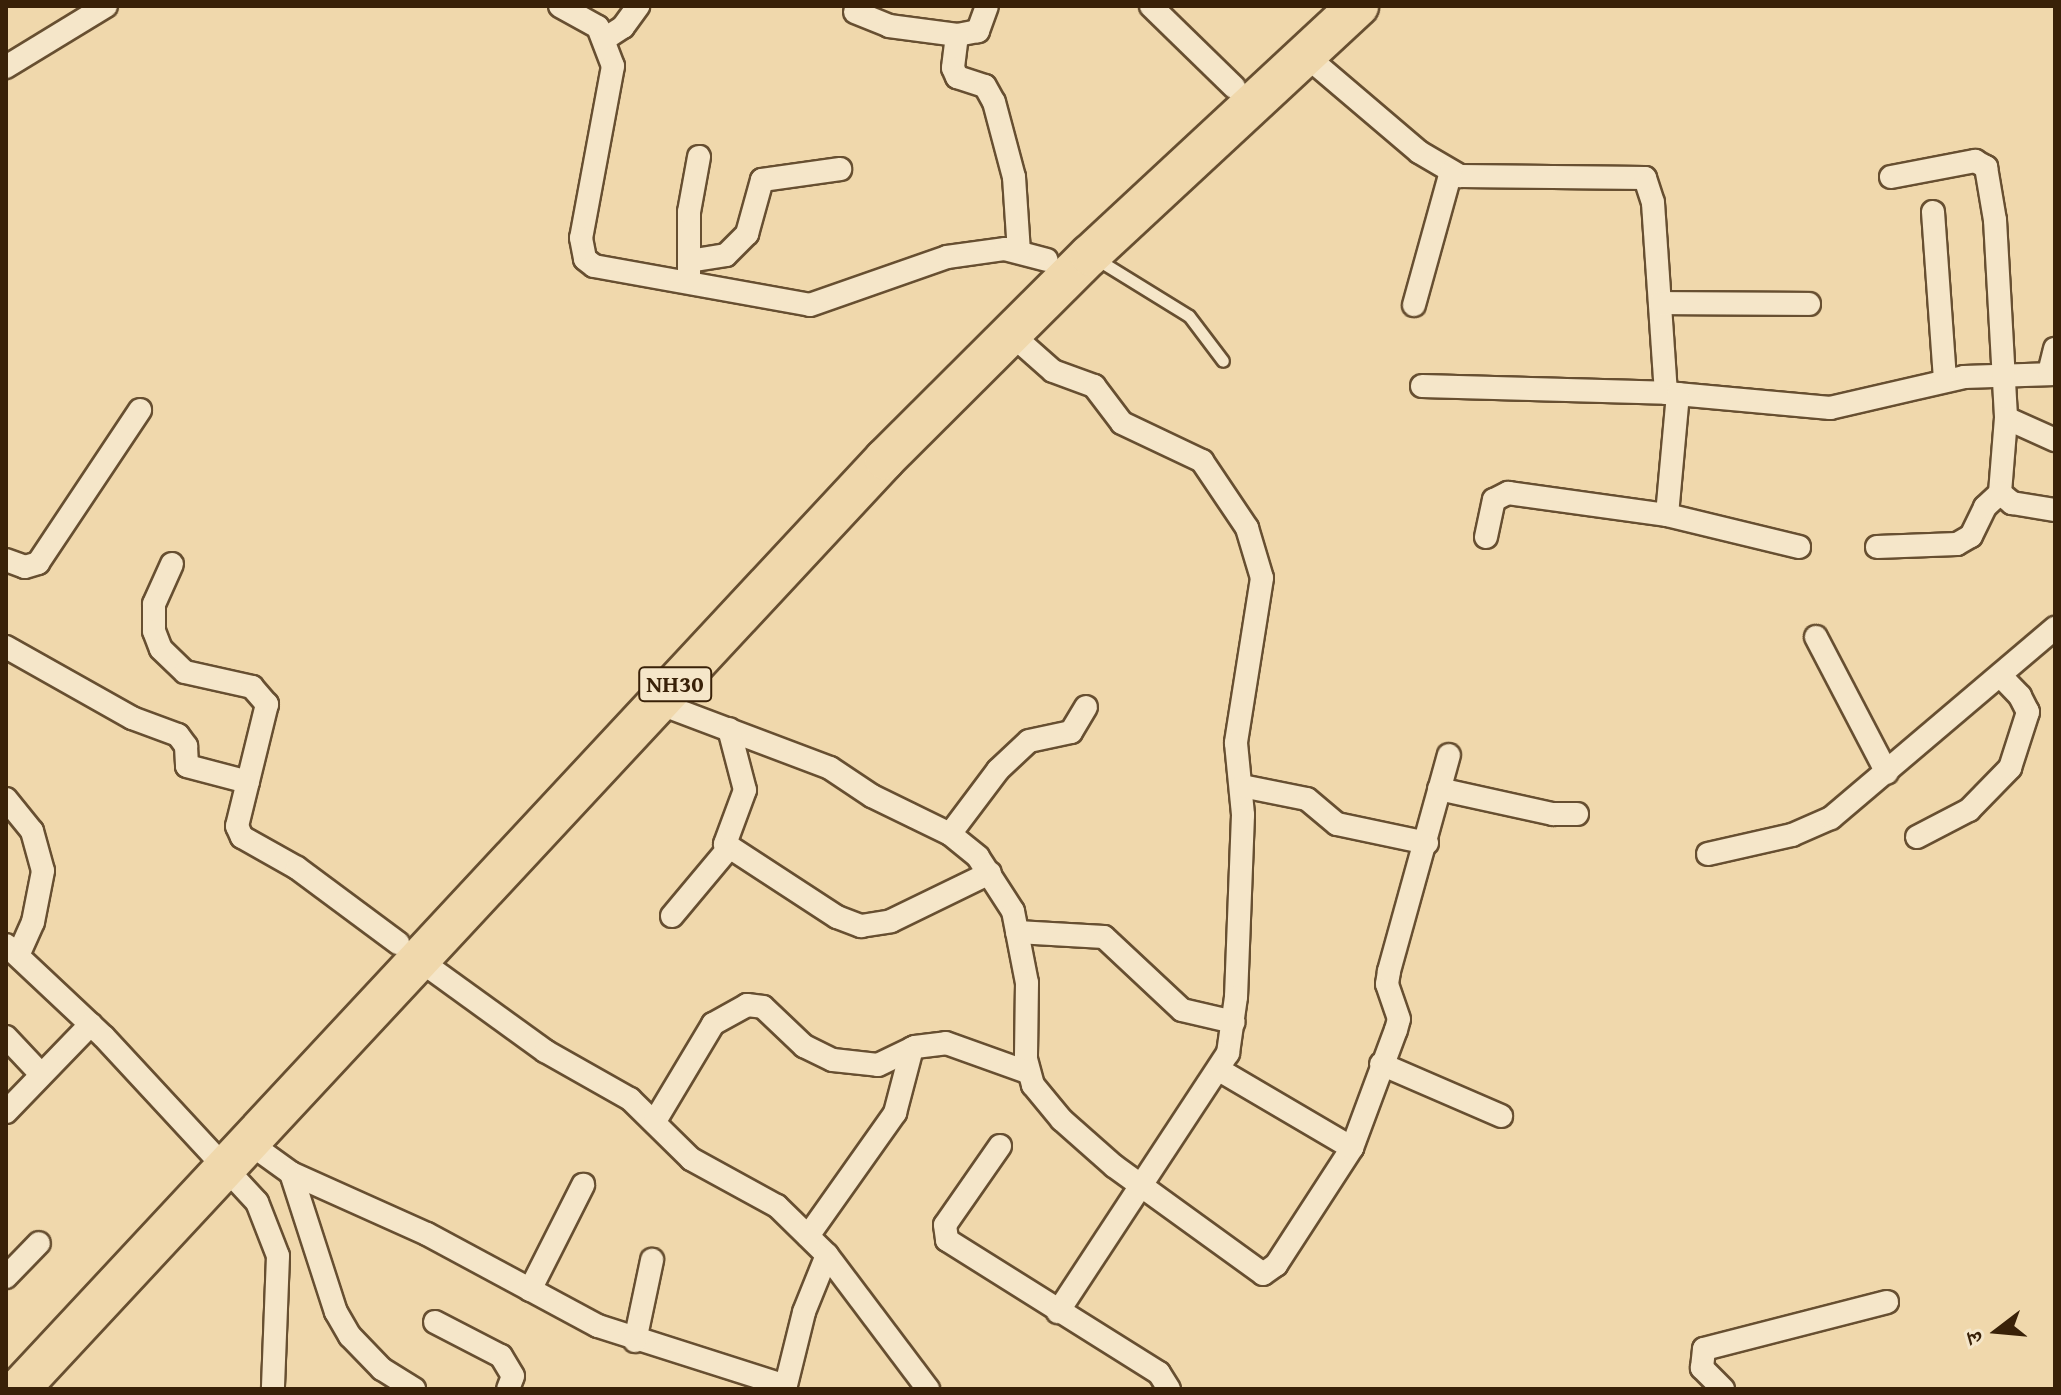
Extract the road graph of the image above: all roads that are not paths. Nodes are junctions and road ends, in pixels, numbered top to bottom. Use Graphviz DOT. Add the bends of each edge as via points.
graph roads {
  1 [pos="106,6"];
  2 [pos="560,6"];
  3 [pos="987,6"];
  4 [pos="1151,6"];
  5 [pos="1322,6"];
  6 [pos="1358,6"];
  7 [pos="634,7"];
  8 [pos="855,12"];
  9 [pos="957,35"];
  10 [pos="606,38"];
  11 [pos="1304,54"];
  12 [pos="6,67"];
  13 [pos="1234,87"];
  14 [pos="699,157"];
  15 [pos="840,169"];
  16 [pos="1451,172"];
  17 [pos="1891,177"];
  18 [pos="1933,212"];
  19 [pos="1090,255"];
  20 [pos="1033,256"];
  21 [pos="689,261"];
  22 [pos="689,285"];
  23 [pos="1660,303"];
  24 [pos="1809,304"];
  25 [pos="1414,305"];
  26 [pos="1010,333"];
  27 [pos="2055,349"];
  28 [pos="1223,361"];
  29 [pos="2005,372"];
  30 [pos="2052,373"];
  31 [pos="1945,381"];
  32 [pos="1422,386"];
  33 [pos="1672,394"];
  34 [pos="140,410"];
  35 [pos="2006,418"];
  36 [pos="2055,440"];
  37 [pos="2000,493"];
  38 [pos="2055,510"];
  39 [pos="1667,515"];
  40 [pos="1486,537"];
  41 [pos="1799,547"];
  42 [pos="1877,547"];
  43 [pos="6,560"];
  44 [pos="172,564"];
  45 [pos="2055,628"];
  46 [pos="1816,637"];
  47 [pos="6,647"];
  48 [pos="2000,675"];
  49 [pos="658,703"];
  50 [pos="1086,707"];
  51 [pos="729,729"];
  52 [pos="1449,755"];
  53 [pos="1887,773"];
  54 [pos="248,782"];
  55 [pos="1242,786"];
  56 [pos="1439,789"];
  57 [pos="6,799"];
  58 [pos="1577,814"];
  59 [pos="950,834"];
  60 [pos="1917,837"];
  61 [pos="1427,843"];
  62 [pos="728,849"];
  63 [pos="1708,854"];
  64 [pos="990,873"];
  65 [pos="672,916"];
  66 [pos="1017,932"];
  67 [pos="12,950"];
  68 [pos="408,951"];
  69 [pos="1234,1022"];
  70 [pos="91,1024"];
  71 [pos="6,1037"];
  72 [pos="912,1048"];
  73 [pos="1381,1064"];
  74 [pos="1221,1071"];
  75 [pos="39,1072"];
  76 [pos="1027,1072"];
  77 [pos="6,1112"];
  78 [pos="1501,1116"];
  79 [pos="655,1121"];
  80 [pos="1000,1146"];
  81 [pos="1352,1148"];
  82 [pos="226,1153"];
  83 [pos="291,1173"];
  84 [pos="583,1185"];
  85 [pos="1143,1188"];
  86 [pos="808,1236"];
  87 [pos="39,1243"];
  88 [pos="827,1255"];
  89 [pos="652,1260"];
  90 [pos="6,1277"];
  91 [pos="530,1290"];
  92 [pos="1887,1302"];
  93 [pos="1058,1312"];
  94 [pos="435,1322"];
  95 [pos="635,1341"];
  96 [pos="6,1365"];
  97 [pos="785,1388"];
  98 [pos="19,1389"];
  99 [pos="273,1389"];
  100 [pos="414,1389"];
  101 [pos="508,1389"];
  102 [pos="928,1389"];
  103 [pos="1169,1389"];
  104 [pos="1723,1389"];
  1 -- 12 [label="street"];
  2 -- 10 [label="street" via="579,14"];
  3 -- 9 [label="street" via="978,31"];
  4 -- 13 [label="street"];
  5 -- 13 [label="highway, NH30"];
  6 -- 11 [label="highway, NH30"];
  7 -- 10 [label="street" via="623,27"];
  8 -- 9 [label="street" via="889,26"];
  9 -- 20 [label="street" via="954,74 985,86 1004,133"];
  10 -- 22 [label="street" via="613,66 611,94 581,238 585,259 609,272"];
  11 -- 16 [label="street" via="1419,152"];
  11 -- 19 [label="highway, NH30"];
  13 -- 20 [label="highway, NH30"];
  14 -- 21 [label="street" via="689,212"];
  15 -- 21 [label="street" via="762,180 741,241 716,259"];
  16 -- 23 [label="street" via="1525,180 1618,174 1645,178 1653,203"];
  16 -- 25 [label="street"];
  17 -- 29 [label="street" via="1975,161 1986,167 1995,220"];
  18 -- 31 [label="street"];
  19 -- 26 [label="highway, NH30"];
  19 -- 28 [label="lane" via="1189,316"];
  20 -- 22 [label="street" via="947,257 810,305"];
  20 -- 68 [label="highway, NH30"];
  21 -- 22 [label="street"];
  23 -- 24 [label="street"];
  23 -- 33 [label="street"];
  26 -- 49 [label="highway, NH30"];
  26 -- 55 [label="street" via="1053,371 1094,386 1122,423 1202,461 1247,528 1262,578 1238,720"];
  27 -- 30 [label="street"];
  29 -- 30 [label="street"];
  29 -- 31 [label="street"];
  29 -- 35 [label="street"];
  31 -- 33 [label="street" via="1830,408"];
  32 -- 33 [label="street"];
  33 -- 39 [label="street"];
  34 -- 43 [label="street" via="38,563 25,567"];
  35 -- 36 [label="street"];
  35 -- 37 [label="street"];
  37 -- 38 [label="street" via="2012,503"];
  37 -- 42 [label="street" via="1985,507 1971,536 1957,544"];
  39 -- 40 [label="street" via="1508,493 1494,500"];
  39 -- 41 [label="street"];
  44 -- 54 [label="street" via="154,604 154,631 161,649 185,672 252,687 267,704"];
  45 -- 48 [label="street"];
  46 -- 53 [label="street"];
  47 -- 54 [label="street" via="132,718 178,735 186,746 183,760 191,768"];
  48 -- 53 [label="street"];
  48 -- 60 [label="street" via="2028,712 2010,768 1969,810"];
  49 -- 51 [label="street"];
  49 -- 68 [label="highway, NH30"];
  50 -- 59 [label="street" via="1071,732 1029,741 998,770"];
  51 -- 59 [label="street" via="830,768 872,796"];
  51 -- 62 [label="street" via="745,790 725,838"];
  52 -- 56 [label="street"];
  53 -- 63 [label="street" via="1811,828"];
  54 -- 68 [label="street" via="237,826 250,846 297,868"];
  55 -- 61 [label="street" via="1307,799 1337,824"];
  55 -- 69 [label="street"];
  56 -- 58 [label="street" via="1553,814"];
  56 -- 61 [label="street"];
  57 -- 67 [label="street" via="32,831 43,871 33,922"];
  59 -- 64 [label="street"];
  61 -- 73 [label="street" via="1389,971 1387,984 1399,1019"];
  62 -- 64 [label="street" via="837,917 861,926 923,909"];
  62 -- 65 [label="street"];
  64 -- 66 [label="street" via="1013,911"];
  66 -- 69 [label="street" via="1104,937 1182,1010"];
  66 -- 76 [label="street" via="1029,1006"];
  67 -- 70 [label="street"];
  68 -- 79 [label="street" via="545,1051 630,1099"];
  68 -- 82 [label="highway, NH30"];
  69 -- 74 [label="street"];
  70 -- 75 [label="street"];
  70 -- 82 [label="street"];
  71 -- 75 [label="street"];
  72 -- 76 [label="street" via="937,1043 969,1047"];
  72 -- 79 [label="street" via="878,1065 833,1060 804,1046 763,1007 747,1005 713,1024"];
  72 -- 86 [label="street" via="895,1113"];
  73 -- 78 [label="street"];
  73 -- 81 [label="street"];
  74 -- 81 [label="street"];
  74 -- 85 [label="street"];
  75 -- 77 [label="street"];
  76 -- 85 [label="street" via="1062,1120"];
  79 -- 86 [label="street" via="691,1159 777,1206"];
  80 -- 93 [label="street" via="945,1225 945,1235"];
  81 -- 85 [label="street" via="1276,1265 1263,1274"];
  82 -- 83 [label="street"];
  82 -- 96 [label="highway, NH30"];
  82 -- 98 [label="highway, NH30"];
  82 -- 99 [label="street" via="257,1202 278,1256"];
  83 -- 91 [label="street" via="427,1234"];
  83 -- 100 [label="street" via="336,1312 350,1336 382,1369"];
  84 -- 91 [label="street"];
  85 -- 93 [label="street"];
  86 -- 88 [label="street"];
  87 -- 90 [label="street"];
  88 -- 97 [label="street" via="804,1312"];
  88 -- 102 [label="street"];
  89 -- 95 [label="street"];
  91 -- 95 [label="street"];
  92 -- 104 [label="street" via="1704,1349 1702,1368"];
  93 -- 103 [label="street" via="1159,1373"];
  94 -- 101 [label="street" via="501,1356 513,1376"];
  95 -- 97 [label="street"];
}
